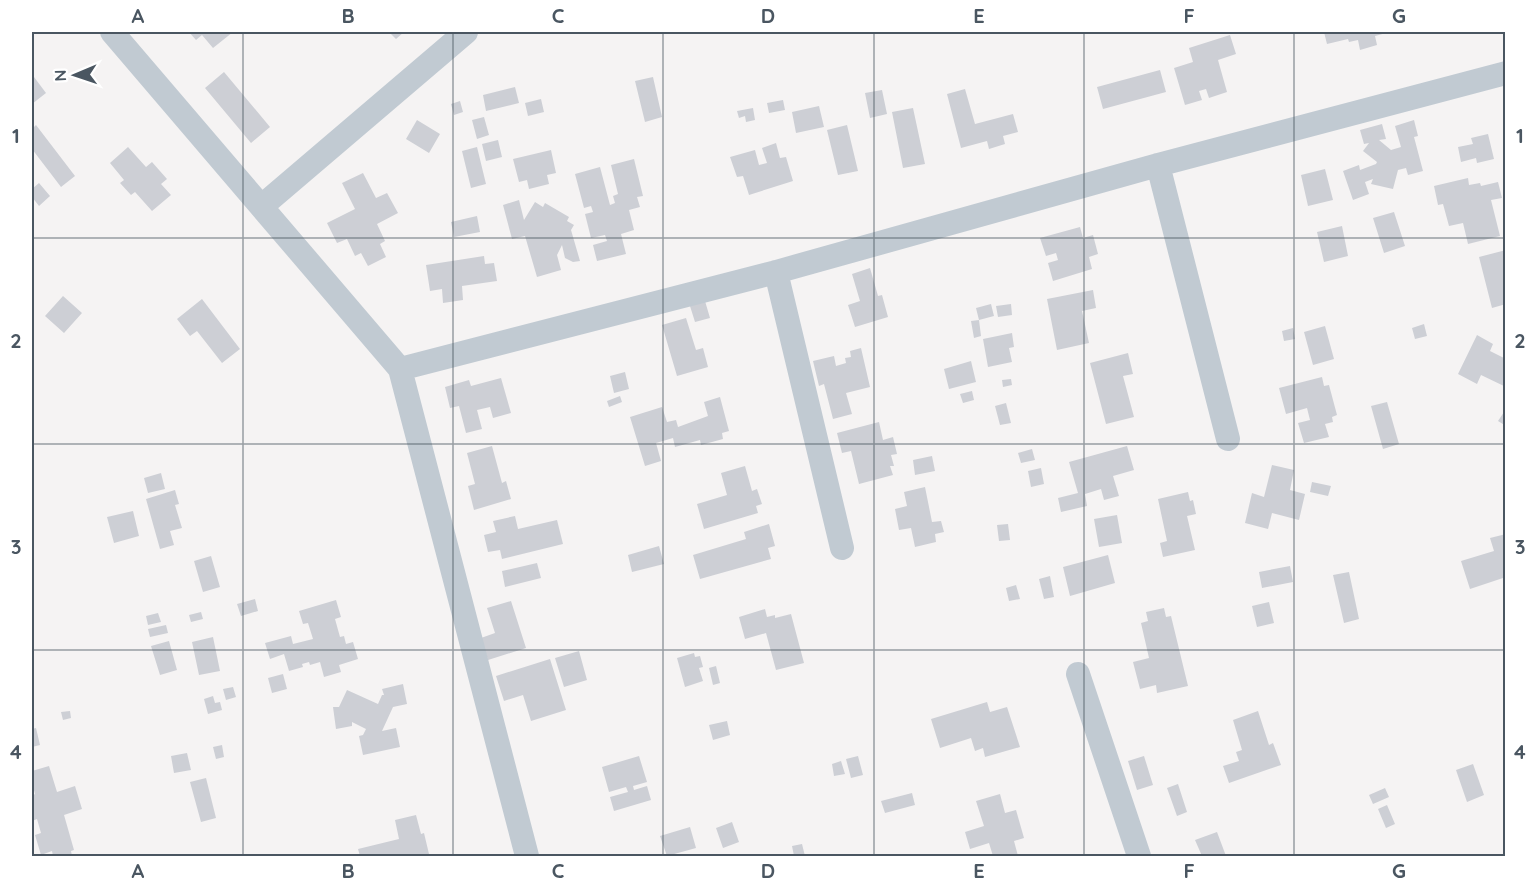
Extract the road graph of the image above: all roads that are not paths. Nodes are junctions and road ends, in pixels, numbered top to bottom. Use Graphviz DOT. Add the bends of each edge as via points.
graph roads {
  1 [pos="112,32"];
  2 [pos="466,32"];
  3 [pos="1506,74"];
  4 [pos="1158,165"];
  5 [pos="262,206"];
  6 [pos="776,272"];
  7 [pos="400,369"];
  8 [pos="1228,439"];
  9 [pos="842,548"];
  10 [pos="1078,674"];
  11 [pos="527,856"];
  12 [pos="1139,856"];
  1 -- 5 [label="street"];
  2 -- 5 [label="street"];
  3 -- 4 [label="street"];
  4 -- 6 [label="street"];
  4 -- 8 [label="street"];
  5 -- 7 [label="street"];
  6 -- 7 [label="street"];
  6 -- 9 [label="street"];
  7 -- 11 [label="street"];
  10 -- 12 [label="street"];
}
